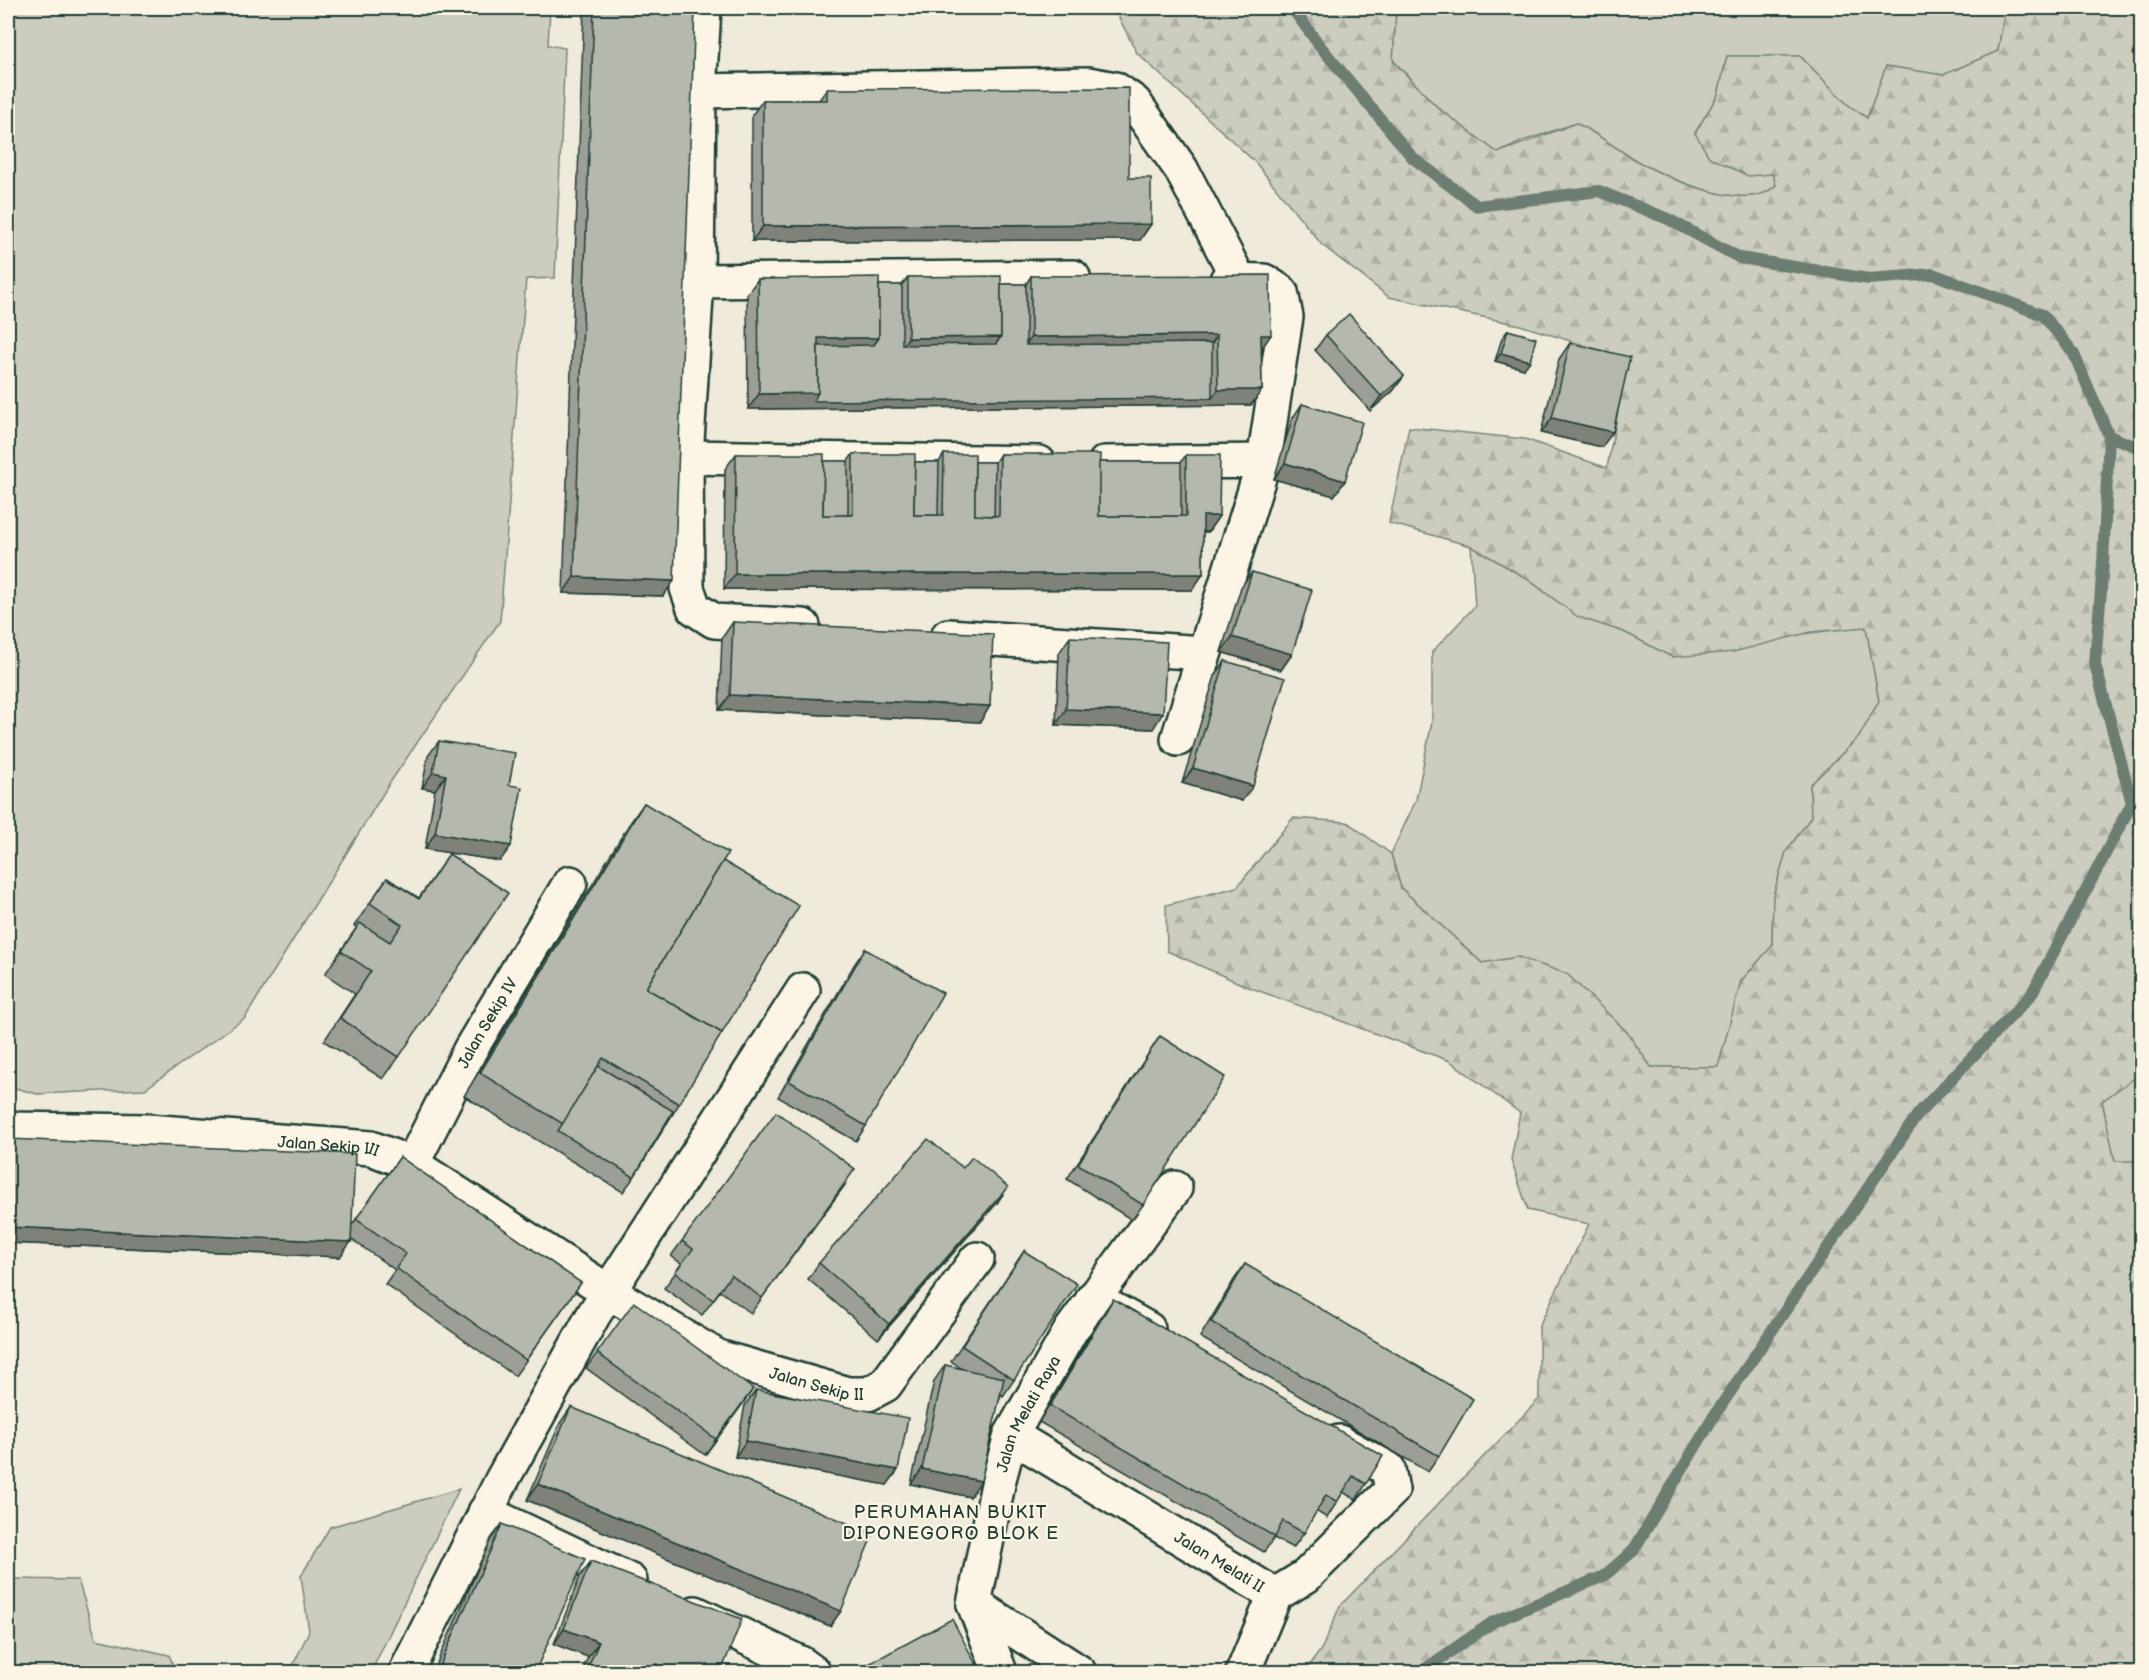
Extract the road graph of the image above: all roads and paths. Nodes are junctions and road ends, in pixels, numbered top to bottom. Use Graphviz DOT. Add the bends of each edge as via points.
graph roads {
  1 [pos="704,8"];
  2 [pos="699,91"];
  3 [pos="1108,277"];
  4 [pos="1197,278"];
  5 [pos="1239,280"];
  6 [pos="697,281"];
  7 [pos="686,457"];
  8 [pos="1264,461"];
  9 [pos="834,628"];
  10 [pos="917,634"];
  11 [pos="1204,653"];
  12 [pos="1178,739"];
  13 [pos="570,884"];
  14 [pos="803,990"];
  15 [pos="8,1129"];
  16 [pos="412,1164"];
  17 [pos="1174,1188"];
  18 [pos="977,1258"];
  19 [pos="609,1292"];
  20 [pos="1093,1298"];
  21 [pos="1171,1342"];
  22 [pos="1310,1425"];
  23 [pos="1011,1435"];
  24 [pos="485,1512"];
  25 [pos="1275,1595"];
  26 [pos="975,1604"];
  27 [pos="406,1672"];
  28 [pos="813,1672"];
  29 [pos="1000,1672"];
  30 [pos="1079,1672"];
  31 [pos="1243,1672"];
  1 -- 2 [label="street"];
  2 -- 5 [label="street" via="1088,84 1115,88 1134,102 1181,169"];
  2 -- 6 [label="street"];
  3 -- 6 [label="street"];
  4 -- 5 [label="street"];
  5 -- 8 [label="street" via="1264,281 1281,292 1286,317"];
  6 -- 7 [label="street"];
  7 -- 8 [label="street" via="1072,463"];
  7 -- 9 [label="street" via="687,588 694,608 714,621"];
  8 -- 11 [label="street"];
  10 -- 11 [label="street"];
  11 -- 12 [label="street"];
  13 -- 16 [label="street, Jalan Sekip IV" via="470,1050"];
  14 -- 19 [label="street"];
  15 -- 16 [label="street, Jalan Sekip III" via="147,1131 371,1148"];
  16 -- 19 [label="street, Jalan Sekip III"];
  17 -- 20 [label="street, Jalan Melati Raya"];
  18 -- 19 [label="street, Jalan Sekip II" via="885,1385 868,1394 848,1394 718,1357"];
  19 -- 24 [label="street" via="540,1408"];
  20 -- 21 [label="street"];
  20 -- 23 [label="street, Jalan Melati Raya"];
  22 -- 25 [label="street, Jalan Melati II" via="1388,1469 1392,1490 1306,1576"];
  23 -- 25 [label="street, Jalan Melati II"];
  23 -- 26 [label="street, Jalan Melati Raya"];
  24 -- 27 [label="street"];
  24 -- 28 [label="street"];
  25 -- 31 [label="street"];
  26 -- 29 [label="street"];
  26 -- 30 [label="street"];
}
